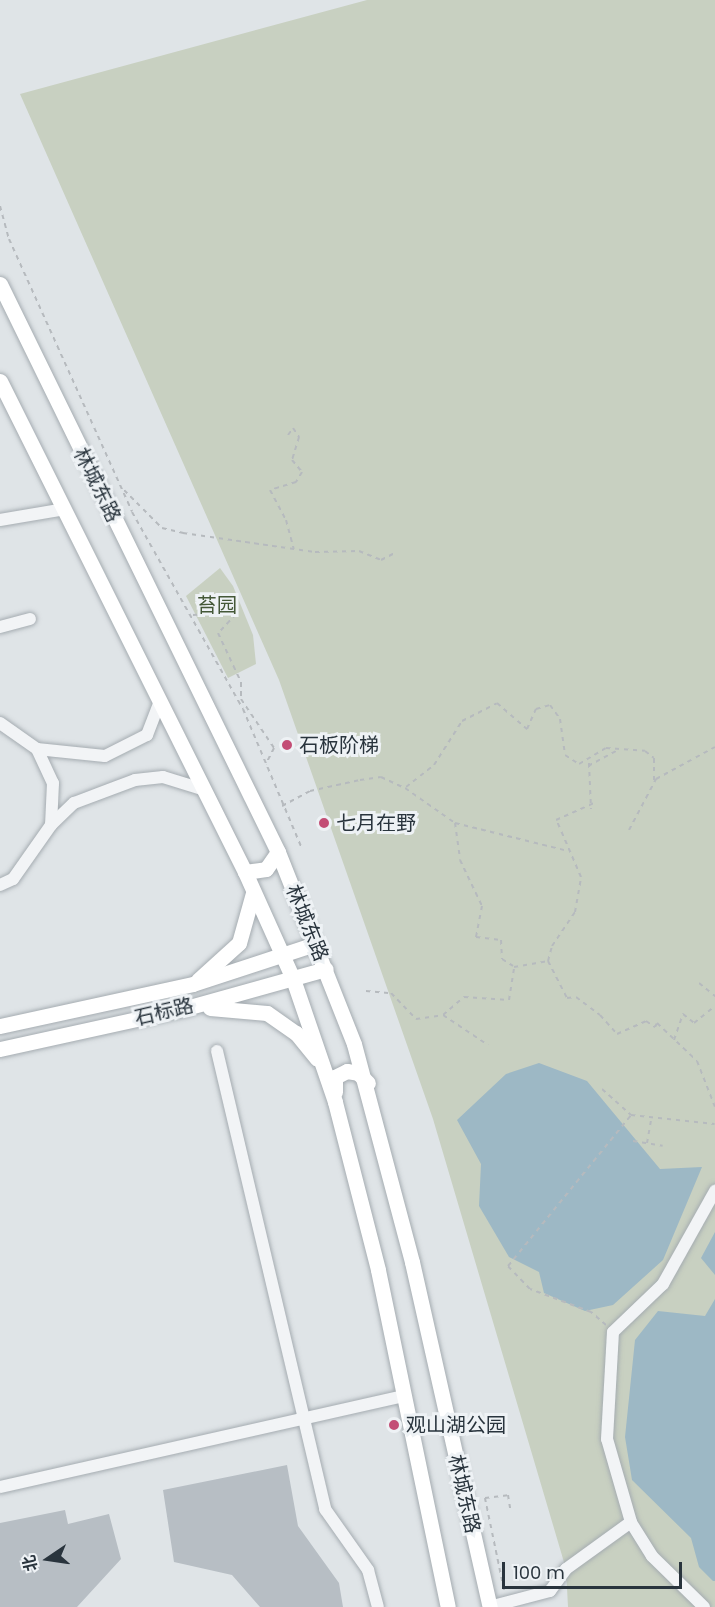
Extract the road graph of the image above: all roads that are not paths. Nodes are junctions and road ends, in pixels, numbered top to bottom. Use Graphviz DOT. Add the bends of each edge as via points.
graph roads {
  1 [pos="0,284"];
  2 [pos="0,381"];
  3 [pos="65,509"];
  4 [pos="0,520"];
  5 [pos="30,619"];
  6 [pos="0,627"];
  7 [pos="160,701"];
  8 [pos="0,723"];
  9 [pos="37,749"];
  10 [pos="205,790"];
  11 [pos="51,825"];
  12 [pos="278,852"];
  13 [pos="245,872"];
  14 [pos="0,885"];
  15 [pos="253,892"];
  16 [pos="315,944"];
  17 [pos="282,956"];
  18 [pos="326,969"];
  19 [pos="226,975"];
  20 [pos="293,979"];
  21 [pos="193,984"];
  22 [pos="232,996"];
  23 [pos="186,1008"];
  24 [pos="0,1026"];
  25 [pos="0,1049"];
  26 [pos="217,1051"];
  27 [pos="325,1069"];
  28 [pos="369,1085"];
  29 [pos="335,1102"];
  30 [pos="715,1191"];
  31 [pos="404,1396"];
  32 [pos="302,1420"];
  33 [pos="0,1487"];
  34 [pos="631,1522"];
  35 [pos="378,1607"];
  36 [pos="448,1607"];
  37 [pos="490,1607"];
  38 [pos="704,1607"];
  1 -- 12 [label="main road, 林城东路"];
  2 -- 3 [label="main road, 林城东路"];
  3 -- 4 [label="street"];
  3 -- 7 [label="main road, 林城东路"];
  5 -- 6 [label="street"];
  7 -- 9 [label="street" via="147,735 105,756"];
  7 -- 10 [label="main road, 林城东路"];
  8 -- 9 [label="street"];
  9 -- 11 [label="street" via="53,783"];
  10 -- 11 [label="street" via="163,777 135,780 74,803"];
  10 -- 13 [label="main road, 林城东路"];
  11 -- 14 [label="street" via="13,879"];
  12 -- 13 [label="main road" via="266,869"];
  12 -- 16 [label="main road, 林城东路"];
  13 -- 15 [label="main road, 林城东路"];
  15 -- 17 [label="main road, 林城东路"];
  15 -- 21 [label="main road" via="239,943"];
  16 -- 17 [label="main road, 石标路"];
  16 -- 18 [label="main road, 林城东路"];
  17 -- 19 [label="main road, 石标路"];
  17 -- 20 [label="main road, 林城东路"];
  18 -- 20 [label="main road, 石标路"];
  18 -- 28 [label="main road, 林城东路"];
  19 -- 21 [label="main road, 石标路"];
  19 -- 22 [label="main road"];
  20 -- 22 [label="main road, 石标路"];
  20 -- 27 [label="main road, 林城东路"];
  21 -- 24 [label="main road, 石标路"];
  22 -- 23 [label="main road, 石标路"];
  23 -- 25 [label="main road, 石标路"];
  23 -- 27 [label="main road" via="267,1013 296,1033"];
  26 -- 32 [label="street"];
  27 -- 29 [label="main road, 林城东路"];
  28 -- 29 [label="main road" via="358,1073 346,1071 335,1077"];
  28 -- 37 [label="main road, 林城东路"];
  29 -- 31 [label="main road, 林城东路"];
  30 -- 34 [label="street" via="663,1284 613,1332 607,1439"];
  31 -- 32 [label="street"];
  31 -- 36 [label="main road, 林城东路"];
  32 -- 33 [label="street"];
  32 -- 35 [label="street" via="325,1509 368,1570"];
  34 -- 37 [label="street" via="566,1569 550,1591"];
  34 -- 38 [label="street" via="652,1556"];
}
